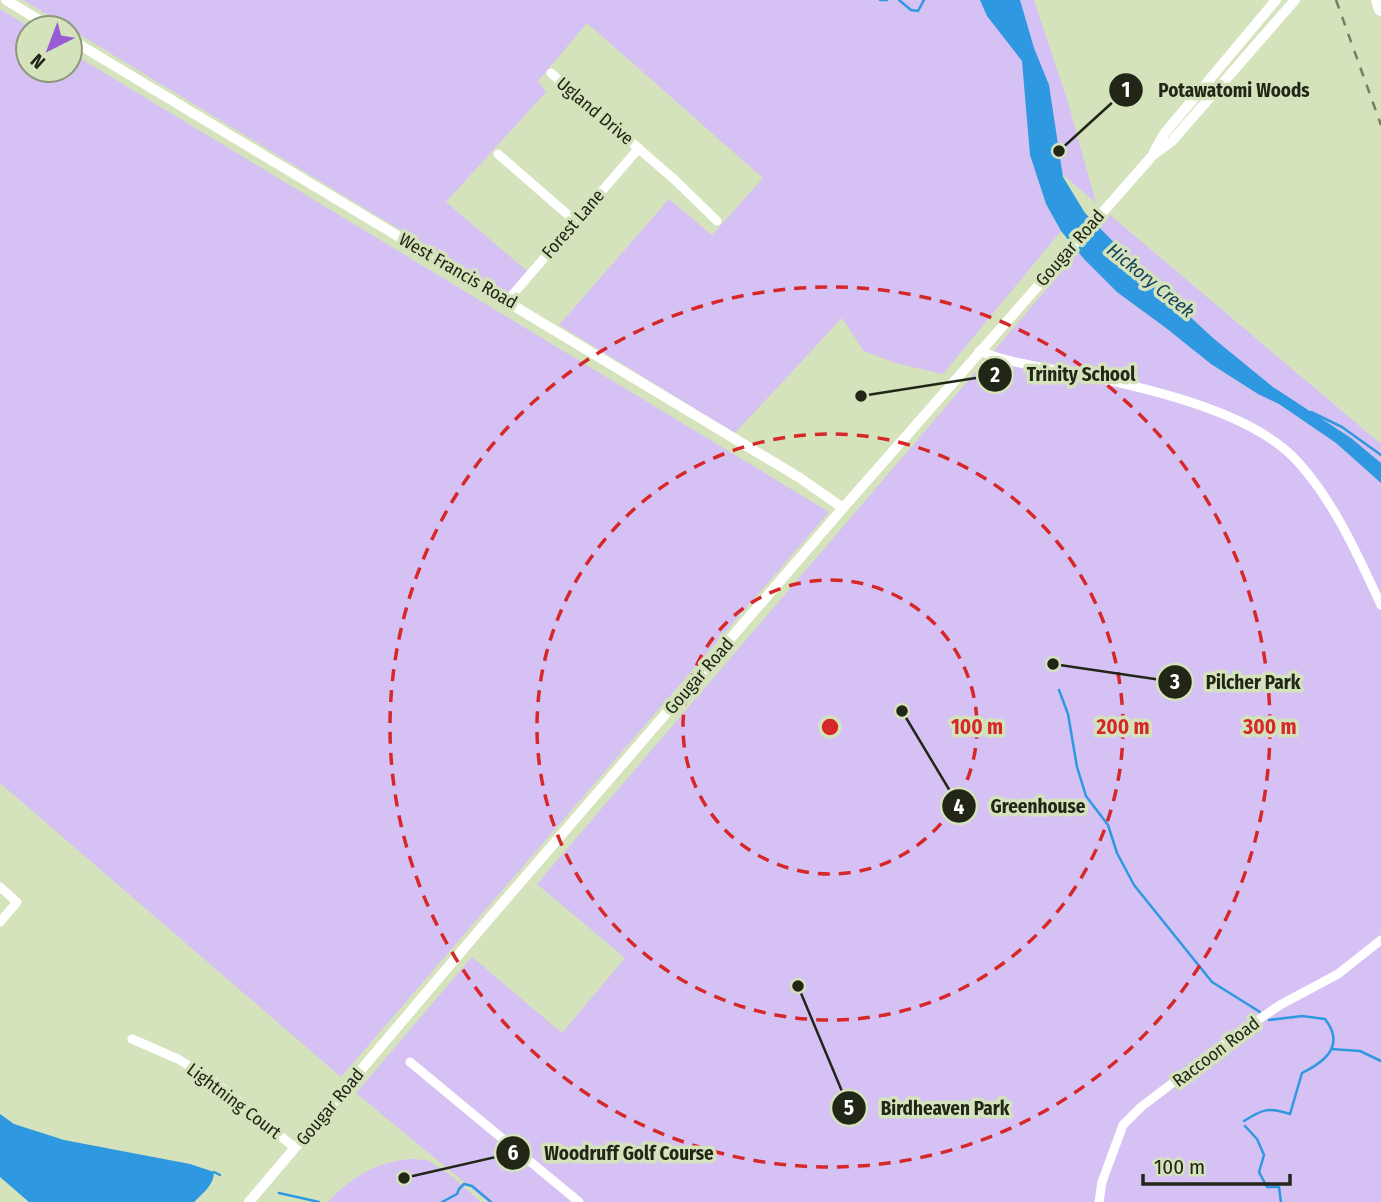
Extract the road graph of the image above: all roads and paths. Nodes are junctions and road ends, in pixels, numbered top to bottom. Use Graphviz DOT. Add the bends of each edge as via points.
graph roads {
  1 [pos="6,0"];
  2 [pos="1276,0"];
  3 [pos="1295,0"];
  4 [pos="1378,0"];
  5 [pos="1381,9"];
  6 [pos="29,14"];
  7 [pos="84,47"];
  8 [pos="551,73"];
  9 [pos="639,148"];
  10 [pos="498,154"];
  11 [pos="1153,155"];
  12 [pos="575,220"];
  13 [pos="717,221"];
  14 [pos="508,300"];
  15 [pos="979,351"];
  16 [pos="843,508"];
  17 [pos="1381,605"];
  18 [pos="0,887"];
  19 [pos="0,922"];
  20 [pos="1381,940"];
  21 [pos="132,1039"];
  22 [pos="410,1062"];
  23 [pos="295,1148"];
  24 [pos="249,1202"];
  25 [pos="579,1202"];
  26 [pos="1099,1202"];
  1 -- 6 [label="street"];
  2 -- 11 [label="street, Gougar Road" via="1164,134"];
  3 -- 11 [label="street, Gougar Road" via="1172,141"];
  4 -- 5 [label="main road"];
  7 -- 14 [label="street, West Francis Road"];
  8 -- 9 [label="street, Ugland Drive"];
  9 -- 12 [label="street, Forest Lane"];
  9 -- 13 [label="street, Ugland Drive"];
  10 -- 12 [label="street"];
  11 -- 15 [label="street, Gougar Road"];
  12 -- 14 [label="street, Forest Lane"];
  14 -- 16 [label="street, West Francis Road"];
  15 -- 16 [label="street, Gougar Road"];
  15 -- 17 [label="street" via="1006,361 1170,396 1226,415 1268,437 1297,460 1320,489"];
  16 -- 23 [label="street, Gougar Road"];
  18 -- 19 [label="street" via="17,902"];
  20 -- 26 [label="street, Raccoon Road" via="1338,974 1233,1037 1142,1107 1123,1125"];
  21 -- 23 [label="street, Lightning Court" via="214,1081"];
  22 -- 25 [label="street"];
  23 -- 24 [label="street, Gougar Road"];
}
